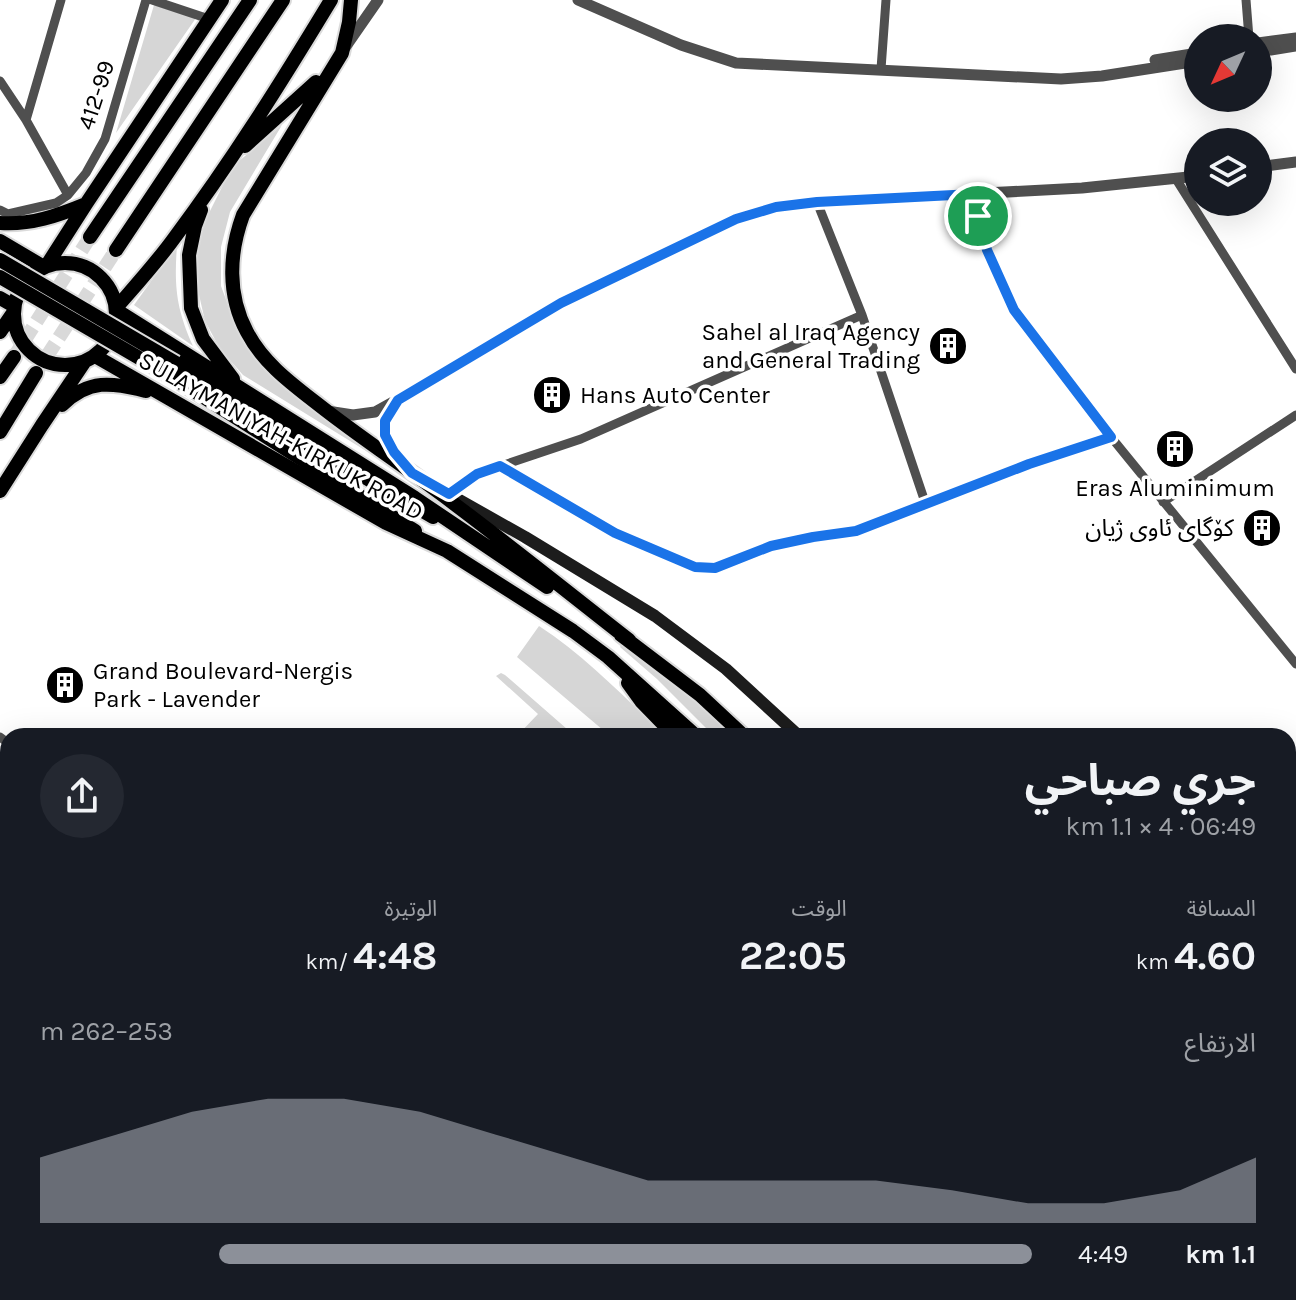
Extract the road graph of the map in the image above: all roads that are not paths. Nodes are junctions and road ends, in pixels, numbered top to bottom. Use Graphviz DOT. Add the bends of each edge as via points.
graph roads {
  1 [pos="61,0"];
  2 [pos="146,0"];
  3 [pos="152,0"];
  4 [pos="222,0"];
  5 [pos="250,0"];
  6 [pos="283,0"];
  7 [pos="331,0"];
  8 [pos="351,0"];
  9 [pos="378,0"];
  10 [pos="578,0"];
  11 [pos="594,0"];
  12 [pos="886,0"];
  13 [pos="1246,0"];
  14 [pos="209,19"];
  15 [pos="1248,24"];
  16 [pos="1296,38"];
  17 [pos="679,41"];
  18 [pos="1272,41"];
  19 [pos="1296,46"];
  20 [pos="1272,50"];
  21 [pos="342,53"];
  22 [pos="1184,55"];
  23 [pos="1184,63"];
  24 [pos="882,66"];
  25 [pos="331,68"];
  26 [pos="1060,75"];
  27 [pos="0,81"];
  28 [pos="26,120"];
  29 [pos="233,156"];
  30 [pos="1296,162"];
  31 [pos="1272,165"];
  32 [pos="222,172"];
  33 [pos="1184,178"];
  34 [pos="1176,179"];
  35 [pos="973,194"];
  36 [pos="68,195"];
  37 [pos="817,202"];
  38 [pos="86,204"];
  39 [pos="0,210"];
  40 [pos="0,223"];
  41 [pos="90,237"];
  42 [pos="0,241"];
  43 [pos="0,249"];
  44 [pos="116,250"];
  45 [pos="0,260"];
  46 [pos="46,266"];
  47 [pos="0,268"];
  48 [pos="0,277"];
  49 [pos="0,298"];
  50 [pos="14,309"];
  51 [pos="116,309"];
  52 [pos="862,315"];
  53 [pos="0,332"];
  54 [pos="168,344"];
  55 [pos="14,357"];
  56 [pos="90,359"];
  57 [pos="1296,369"];
  58 [pos="174,370"];
  59 [pos="36,373"];
  60 [pos="0,377"];
  61 [pos="241,389"];
  62 [pos="163,395"];
  63 [pos="398,400"];
  64 [pos="327,411"];
  65 [pos="1296,415"];
  66 [pos="42,425"];
  67 [pos="1,429"];
  68 [pos="1111,437"];
  69 [pos="500,466"];
  70 [pos="412,473"];
  71 [pos="0,491"];
  72 [pos="449,494"];
  73 [pos="1163,502"];
  74 [pos="926,505"];
  75 [pos="447,551"];
  76 [pos="506,560"];
  77 [pos="629,640"];
  78 [pos="608,657"];
  79 [pos="1296,664"];
  80 [pos="667,728"];
  81 [pos="687,728"];
  82 [pos="735,728"];
  83 [pos="790,728"];
  1 -- 28 [label="street"];
  2 -- 36 [label="street, 412-99" via="105,139"];
  3 -- 14 [label="street"];
  4 -- 14 [label="main road"];
  5 -- 41 [label="main road"];
  6 -- 44 [label="main road"];
  7 -- 29 [label="main road"];
  8 -- 21 [label="main road"];
  9 -- 21 [label="street"];
  10 -- 17 [label="street"];
  11 -- 17 [label="street"];
  12 -- 24 [label="street"];
  13 -- 15 [label="street"];
  14 -- 38 [label="main road"];
  16 -- 18 [label="street"];
  17 -- 24 [label="street" via="778,63"];
  19 -- 20 [label="street"];
  21 -- 25 [label="main road"];
  22 -- 26 [label="street"];
  23 -- 26 [label="street" via="1112,75"];
  24 -- 26 [label="street"];
  25 -- 29 [label="main road"];
  25 -- 64 [label="main road" via="243,215 232,259 245,330 276,370"];
  27 -- 28 [label="street"];
  28 -- 36 [label="street"];
  29 -- 32 [label="main road"];
  30 -- 31 [label="street"];
  32 -- 51 [label="main road"];
  32 -- 61 [label="main road" via="195,226 189,291 203,339"];
  33 -- 34 [label="street"];
  34 -- 35 [label="street"];
  34 -- 57 [label="street"];
  35 -- 37 [label="street"];
  35 -- 68 [label="street" via="987,250 1014,310"];
  36 -- 39 [label="street" via="33,210"];
  37 -- 52 [label="street"];
  37 -- 63 [label="street" via="736,219 667,251 561,303"];
  38 -- 40 [label="main road" via="45,220"];
  38 -- 46 [label="main road"];
  42 -- 46 [label="main road"];
  43 -- 47 [label="main road"];
  45 -- 58 [label="main road, bridge"];
  46 -- 50 [label="main road" via="25,281"];
  46 -- 51 [label="main road" via="70,263 92,270 108,286"];
  48 -- 58 [label="main road, bridge"];
  49 -- 50 [label="main road"];
  50 -- 53 [label="main road"];
  50 -- 56 [label="main road" via="19,338 36,357 60,365"];
  51 -- 54 [label="main road"];
  51 -- 56 [label="main road" via="110,339"];
  52 -- 69 [label="street" via="581,439"];
  52 -- 74 [label="street"];
  54 -- 61 [label="main road"];
  54 -- 62 [label="main road" via="147,340 133,357 138,373"];
  55 -- 60 [label="main road"];
  56 -- 62 [label="main road, SULAYMANIYAH-KIRKUK ROAD"];
  56 -- 66 [label="main road"];
  58 -- 75 [label="main road"];
  58 -- 76 [label="main road"];
  59 -- 67 [label="main road"];
  61 -- 76 [label="main road"];
  62 -- 66 [label="main road" via="95,385 79,390"];
  62 -- 75 [label="main road, SULAYMANIYAH-KIRKUK ROAD" via="386,523"];
  63 -- 64 [label="street" via="375,412"];
  63 -- 70 [label="street" via="385,421 385,435"];
  64 -- 70 [label="main road"];
  65 -- 73 [label="street"];
  66 -- 71 [label="main road"];
  68 -- 73 [label="street"];
  68 -- 74 [label="street"];
  69 -- 72 [label="street" via="477,474"];
  69 -- 74 [label="street" via="615,533 695,567 715,568 771,546 856,531"];
  70 -- 72 [label="main road"];
  70 -- 77 [label="main road"];
  72 -- 83 [label="main road" via="655,616 726,669"];
  73 -- 79 [label="street"];
  75 -- 78 [label="main road"];
  76 -- 77 [label="main road"];
  77 -- 82 [label="main road"];
  78 -- 80 [label="main road"];
  78 -- 81 [label="main road"];
}
